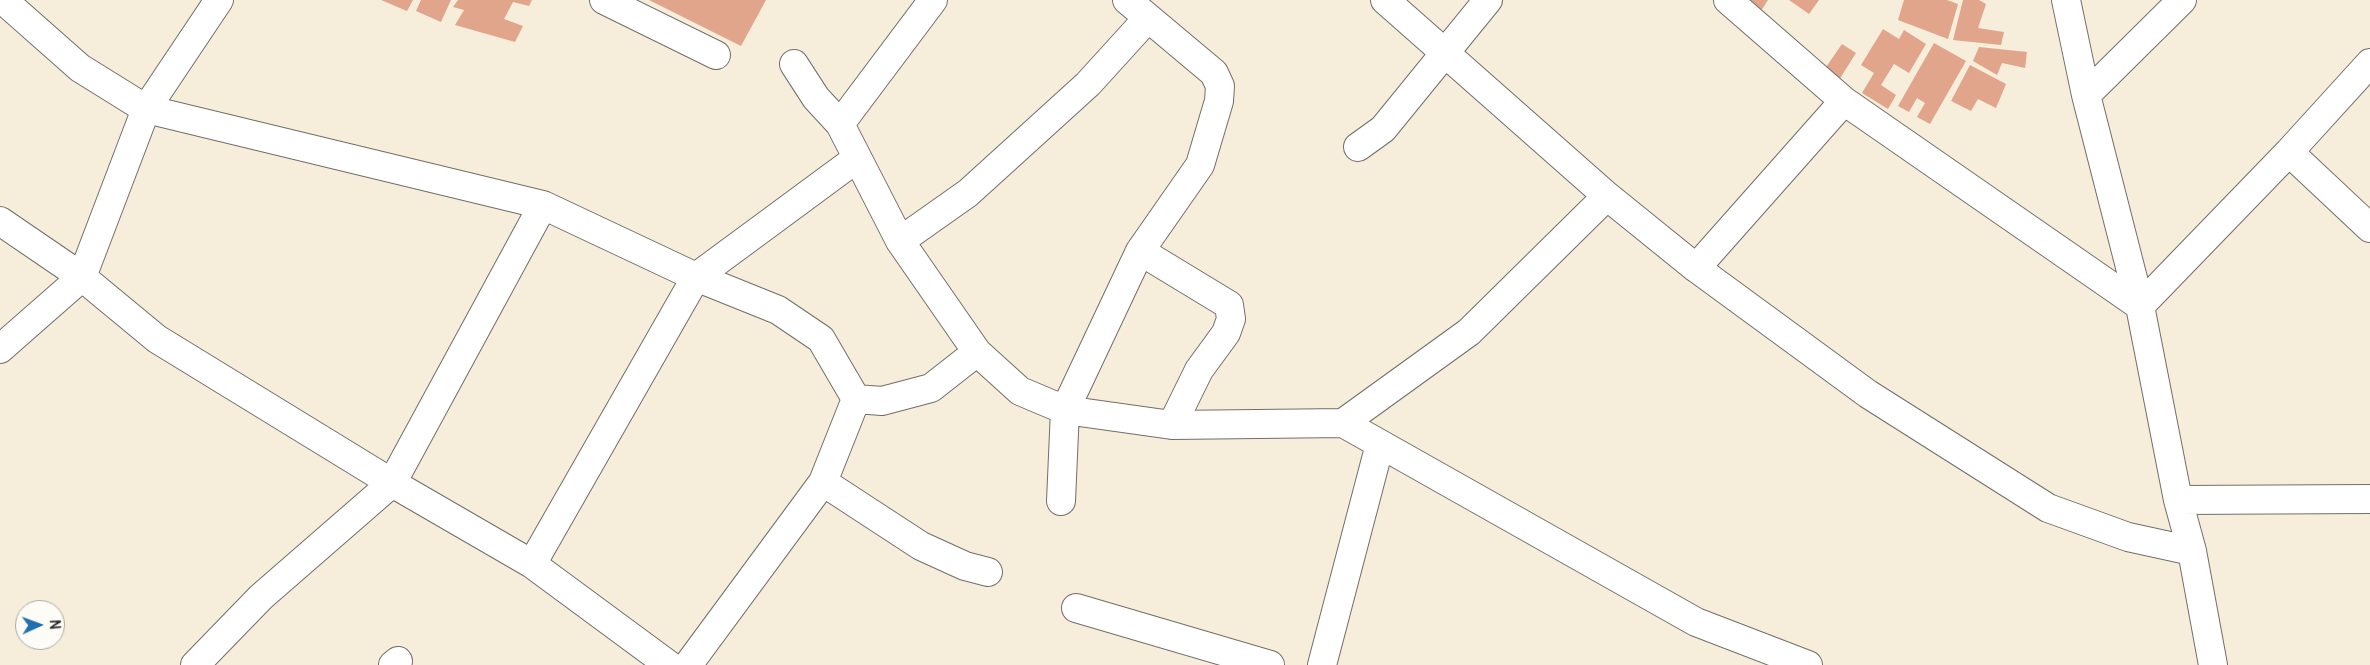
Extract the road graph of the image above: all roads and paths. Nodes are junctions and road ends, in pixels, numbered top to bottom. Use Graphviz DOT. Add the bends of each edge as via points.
graph roads {
  1 [pos="3,0"];
  2 [pos="219,0"];
  3 [pos="604,0"];
  4 [pos="933,0"];
  5 [pos="1128,0"];
  6 [pos="1385,0"];
  7 [pos="1488,0"];
  8 [pos="1728,0"];
  9 [pos="2066,0"];
  10 [pos="2182,0"];
  11 [pos="1148,18"];
  12 [pos="1445,51"];
  13 [pos="716,55"];
  14 [pos="2370,63"];
  15 [pos="794,64"];
  16 [pos="2086,96"];
  17 [pos="1844,101"];
  18 [pos="146,109"];
  19 [pos="840,124"];
  20 [pos="1358,147"];
  21 [pos="2289,152"];
  22 [pos="856,159"];
  23 [pos="1607,196"];
  24 [pos="543,205"];
  25 [pos="0,221"];
  26 [pos="2370,228"];
  27 [pos="900,241"];
  28 [pos="1140,251"];
  29 [pos="1696,268"];
  30 [pos="696,277"];
  31 [pos="82,278"];
  32 [pos="2140,306"];
  33 [pos="0,349"];
  34 [pos="977,352"];
  35 [pos="856,399"];
  36 [pos="1065,410"];
  37 [pos="1343,423"];
  38 [pos="1172,425"];
  39 [pos="1380,444"];
  40 [pos="823,482"];
  41 [pos="392,483"];
  42 [pos="2370,498"];
  43 [pos="2178,500"];
  44 [pos="1061,501"];
  45 [pos="2192,551"];
  46 [pos="532,564"];
  47 [pos="988,572"];
  48 [pos="1076,608"];
  49 [pos="195,665"];
  50 [pos="669,665"];
  51 [pos="688,665"];
  52 [pos="1270,665"];
  53 [pos="1322,665"];
  54 [pos="1808,665"];
  55 [pos="2213,665"];
  1 -- 18 [label="street" via="80,68"];
  2 -- 18 [label="street"];
  3 -- 13 [label="street"];
  4 -- 19 [label="street"];
  5 -- 11 [label="street"];
  6 -- 12 [label="street"];
  7 -- 12 [label="street"];
  8 -- 17 [label="street"];
  9 -- 16 [label="street"];
  10 -- 16 [label="street"];
  11 -- 27 [label="street" via="1088,84 975,186"];
  11 -- 28 [label="street" via="1214,73 1220,86 1219,101 1200,165"];
  12 -- 20 [label="street" via="1383,129"];
  12 -- 23 [label="street"];
  14 -- 21 [label="street"];
  15 -- 19 [label="street" via="816,98"];
  16 -- 32 [label="street"];
  17 -- 29 [label="street"];
  17 -- 32 [label="street"];
  18 -- 24 [label="street"];
  18 -- 31 [label="street"];
  19 -- 22 [label="street"];
  21 -- 26 [label="street"];
  21 -- 32 [label="street"];
  22 -- 27 [label="street"];
  22 -- 30 [label="street"];
  23 -- 29 [label="street"];
  23 -- 37 [label="street" via="1469,332"];
  24 -- 30 [label="street"];
  24 -- 41 [label="street"];
  25 -- 31 [label="street"];
  27 -- 34 [label="street"];
  28 -- 36 [label="street"];
  28 -- 38 [label="street" via="1229,305 1231,319 1226,333 1199,370"];
  29 -- 45 [label="street" via="1868,394 2048,508 2128,537"];
  30 -- 35 [label="street" via="778,310 821,339"];
  30 -- 46 [label="street"];
  31 -- 33 [label="street"];
  31 -- 41 [label="street" via="157,339"];
  32 -- 43 [label="street"];
  34 -- 35 [label="street" via="931,388 882,401"];
  34 -- 36 [label="street" via="1020,391"];
  35 -- 40 [label="street"];
  36 -- 38 [label="street"];
  36 -- 44 [label="street"];
  37 -- 38 [label="street"];
  37 -- 39 [label="street"];
  39 -- 53 [label="street"];
  39 -- 54 [label="street" via="1696,622"];
  40 -- 47 [label="street" via="920,546 965,566"];
  40 -- 51 [label="street"];
  41 -- 46 [label="street"];
  41 -- 49 [label="street" via="261,596"];
  42 -- 43 [label="street"];
  43 -- 45 [label="street"];
  45 -- 55 [label="street"];
  46 -- 50 [label="street"];
  48 -- 52 [label="street"];
}
